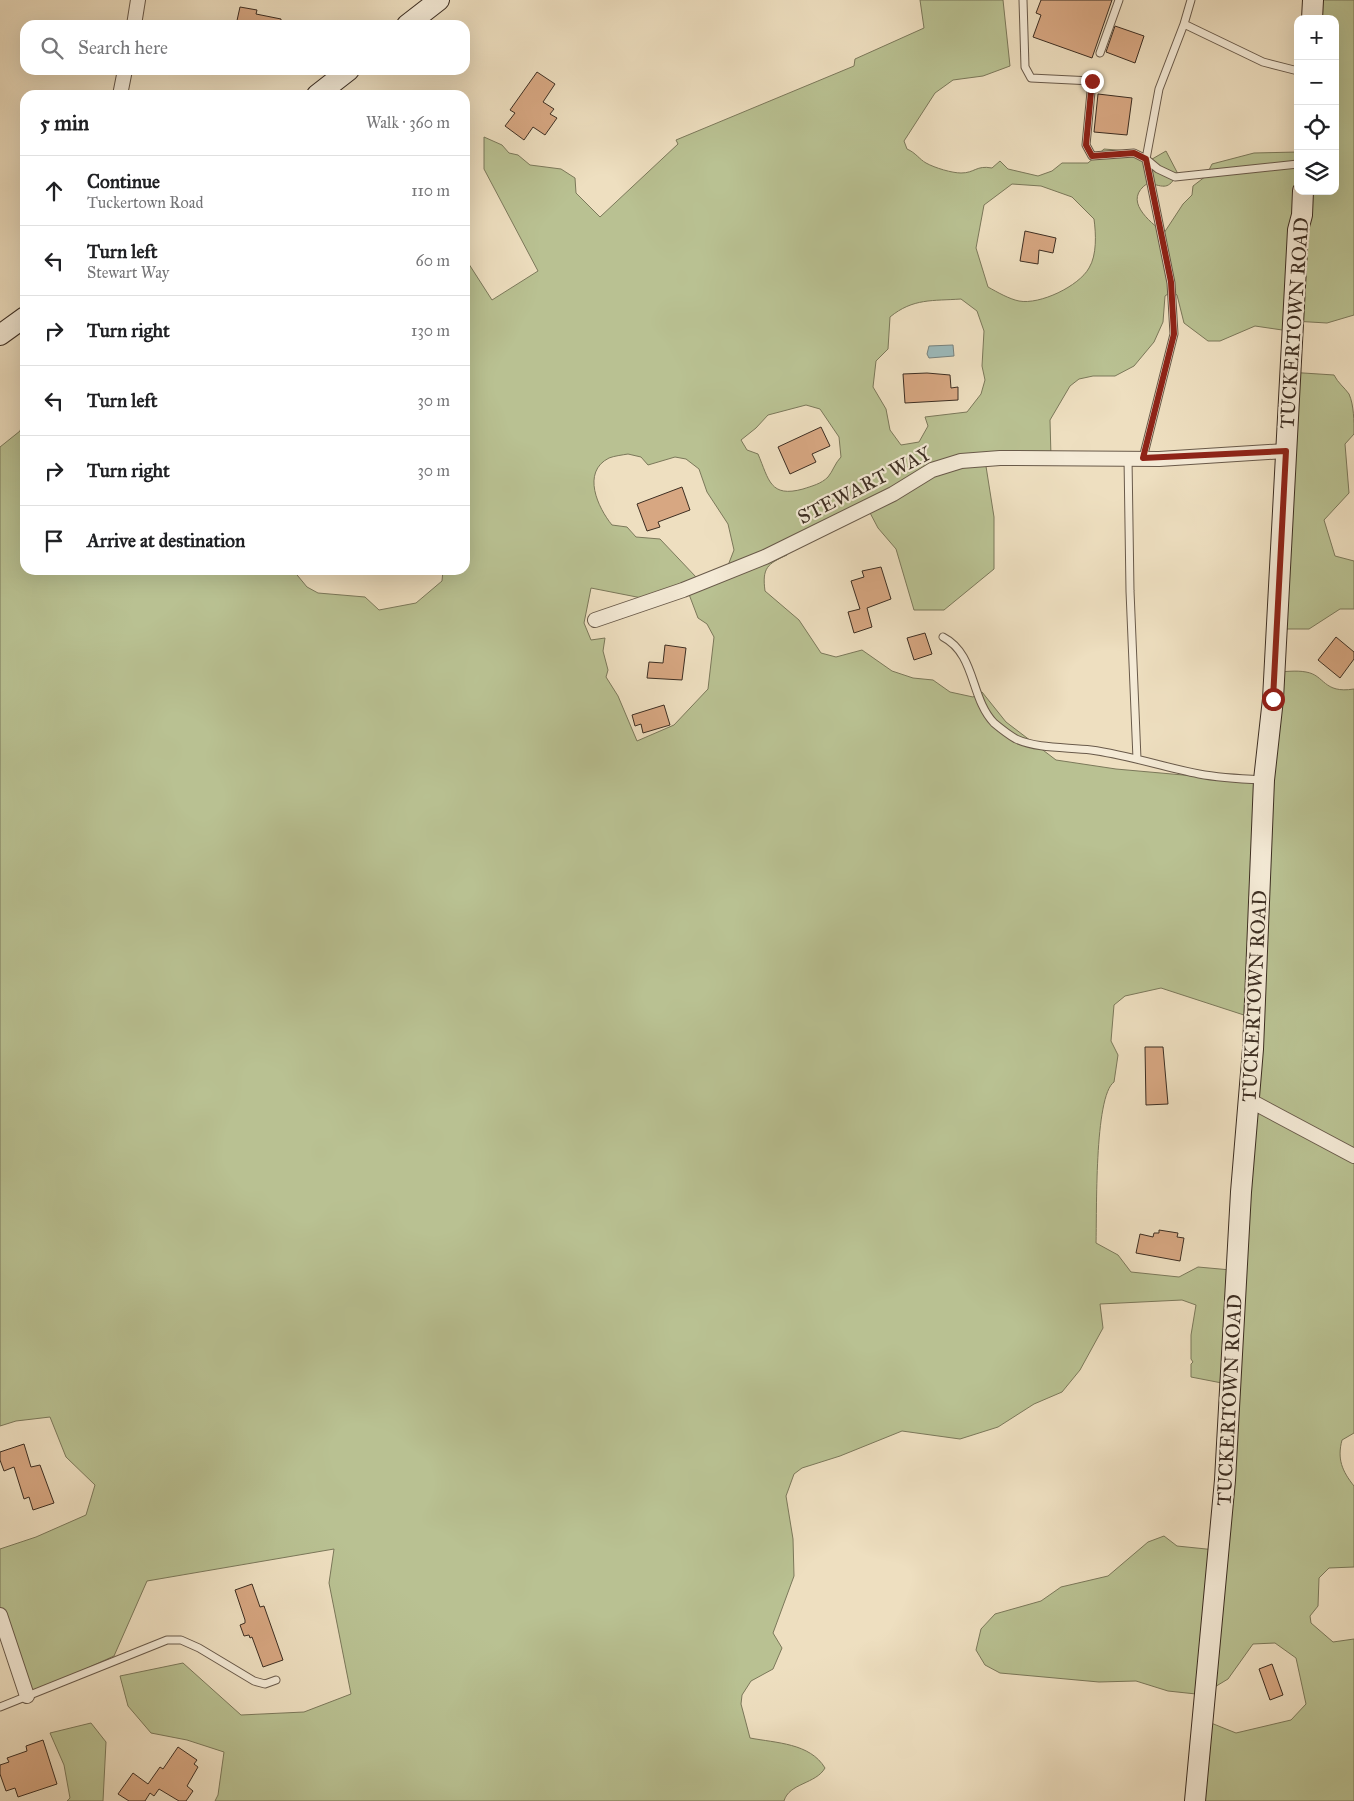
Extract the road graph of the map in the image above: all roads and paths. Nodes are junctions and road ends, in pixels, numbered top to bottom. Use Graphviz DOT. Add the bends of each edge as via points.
graph roads {
  1 [pos="138,0"];
  2 [pos="439,0"];
  3 [pos="1023,0"];
  4 [pos="1119,0"];
  5 [pos="1191,0"];
  6 [pos="1313,0"];
  7 [pos="1312,15"];
  8 [pos="135,20"];
  9 [pos="413,20"];
  10 [pos="1184,24"];
  11 [pos="1100,53"];
  12 [pos="1294,70"];
  13 [pos="124,75"];
  14 [pos="343,75"];
  15 [pos="121,90"];
  16 [pos="324,90"];
  17 [pos="1146,159"];
  18 [pos="1294,164"];
  19 [pos="1303,195"];
  20 [pos="20,321"];
  21 [pos="0,335"];
  22 [pos="1286,451"];
  23 [pos="1128,458"];
  24 [pos="1143,458"];
  25 [pos="595,620"];
  26 [pos="943,637"];
  27 [pos="1137,759"];
  28 [pos="1264,780"];
  29 [pos="1249,1100"];
  30 [pos="1354,1156"];
  31 [pos="0,1615"];
  32 [pos="276,1680"];
  33 [pos="26,1696"];
  34 [pos="0,1707"];
  35 [pos="1195,1801"];
  1 -- 8 [label="street"];
  2 -- 9 [label="street"];
  3 -- 17 [label="lane" via="1025,67 1031,78 1092,81 1086,145 1092,156 1134,153"];
  4 -- 11 [label="lane"];
  5 -- 10 [label="lane"];
  6 -- 7 [label="street"];
  10 -- 12 [label="lane" via="1263,62"];
  10 -- 17 [label="lane" via="1159,89"];
  13 -- 15 [label="street"];
  14 -- 16 [label="street"];
  17 -- 18 [label="lane" via="1175,178"];
  17 -- 24 [label="lane" via="1171,282 1174,334"];
  19 -- 22 [label="street, TUCKERTOWN ROAD" via="1298,230"];
  20 -- 21 [label="street"];
  22 -- 24 [label="street, STEWART WAY"];
  22 -- 28 [label="street, TUCKERTOWN ROAD" via="1273,699"];
  23 -- 24 [label="street, STEWART WAY"];
  23 -- 25 [label="street, STEWART WAY" via="961,461 932,470 845,519 765,557"];
  23 -- 27 [label="lane"];
  26 -- 27 [label="lane" via="955,643 963,655 984,710 995,724 1016,738 1038,745"];
  27 -- 28 [label="lane" via="1198,774"];
  28 -- 29 [label="street, TUCKERTOWN ROAD"];
  29 -- 30 [label="street"];
  29 -- 35 [label="street, TUCKERTOWN ROAD" via="1226,1480"];
  31 -- 33 [label="street"];
  32 -- 33 [label="lane" via="265,1684 254,1681 199,1648 181,1640 167,1640"];
  33 -- 34 [label="lane"];
}
